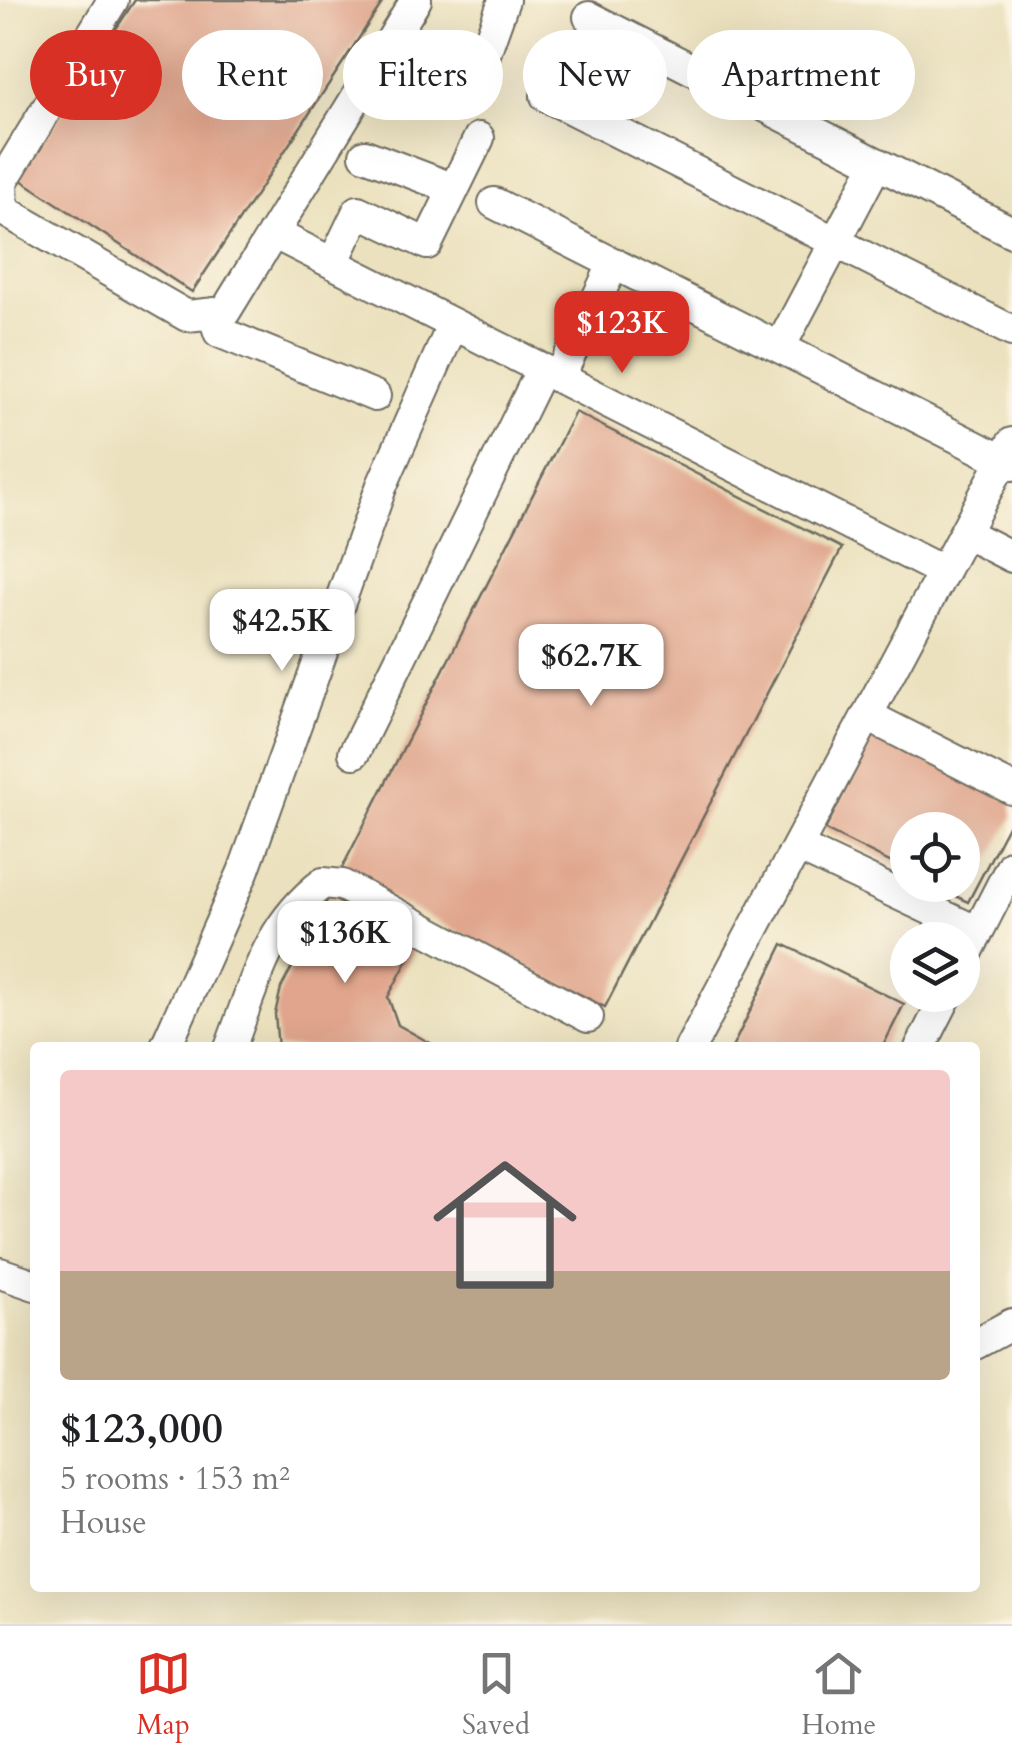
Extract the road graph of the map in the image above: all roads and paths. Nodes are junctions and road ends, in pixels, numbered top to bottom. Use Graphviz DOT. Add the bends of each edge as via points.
graph roads {
  1 [pos="113,0"];
  2 [pos="416,0"];
  3 [pos="504,0"];
  4 [pos="589,17"];
  5 [pos="493,30"];
  6 [pos="594,120"];
  7 [pos="479,138"];
  8 [pos="365,154"];
  9 [pos="876,164"];
  10 [pos="454,188"];
  11 [pos="494,203"];
  12 [pos="1012,232"];
  13 [pos="273,233"];
  14 [pos="836,242"];
  15 [pos="333,263"];
  16 [pos="614,263"];
  17 [pos="213,314"];
  18 [pos="452,324"];
  19 [pos="1012,331"];
  20 [pos="780,347"];
  21 [pos="550,373"];
  22 [pos="374,396"];
  23 [pos="1009,456"];
  24 [pos="965,533"];
  25 [pos="1012,556"];
  26 [pos="944,572"];
  27 [pos="868,716"];
  28 [pos="354,754"];
  29 [pos="1012,789"];
  30 [pos="798,847"];
  31 [pos="1012,865"];
  32 [pos="957,922"];
  33 [pos="980,928"];
  34 [pos="938,1012"];
  35 [pos="588,1017"];
  36 [pos="168,1042"];
  37 [pos="232,1042"];
  38 [pos="693,1042"];
  39 [pos="923,1042"];
  40 [pos="0,1272"];
  41 [pos="30,1283"];
  42 [pos="1012,1324"];
  43 [pos="980,1341"];
  1 -- 17 [label="street" via="2,182 2,210 188,316"];
  2 -- 13 [label="street"];
  3 -- 5 [label="street"];
  4 -- 9 [label="street"];
  6 -- 14 [label="street"];
  7 -- 10 [label="street"];
  8 -- 10 [label="street"];
  9 -- 12 [label="street"];
  9 -- 14 [label="street"];
  10 -- 15 [label="street" via="427,244 358,211"];
  11 -- 16 [label="street"];
  13 -- 15 [label="street"];
  13 -- 17 [label="street" via="225,312"];
  14 -- 19 [label="street"];
  14 -- 20 [label="street"];
  15 -- 18 [label="street"];
  16 -- 20 [label="street"];
  16 -- 21 [label="street"];
  17 -- 22 [label="street" via="220,332"];
  18 -- 21 [label="street"];
  18 -- 36 [label="street" via="382,485 243,872"];
  20 -- 23 [label="street"];
  21 -- 26 [label="street"];
  21 -- 28 [label="street"];
  23 -- 24 [label="street"];
  24 -- 25 [label="street"];
  24 -- 26 [label="street"];
  26 -- 27 [label="street"];
  27 -- 29 [label="street"];
  27 -- 30 [label="street"];
  30 -- 32 [label="street"];
  30 -- 38 [label="street"];
  31 -- 33 [label="street"];
  34 -- 39 [label="street"];
  35 -- 37 [label="street" via="342,885 323,883 272,937"];
  40 -- 41 [label="street"];
  42 -- 43 [label="street"];
}
